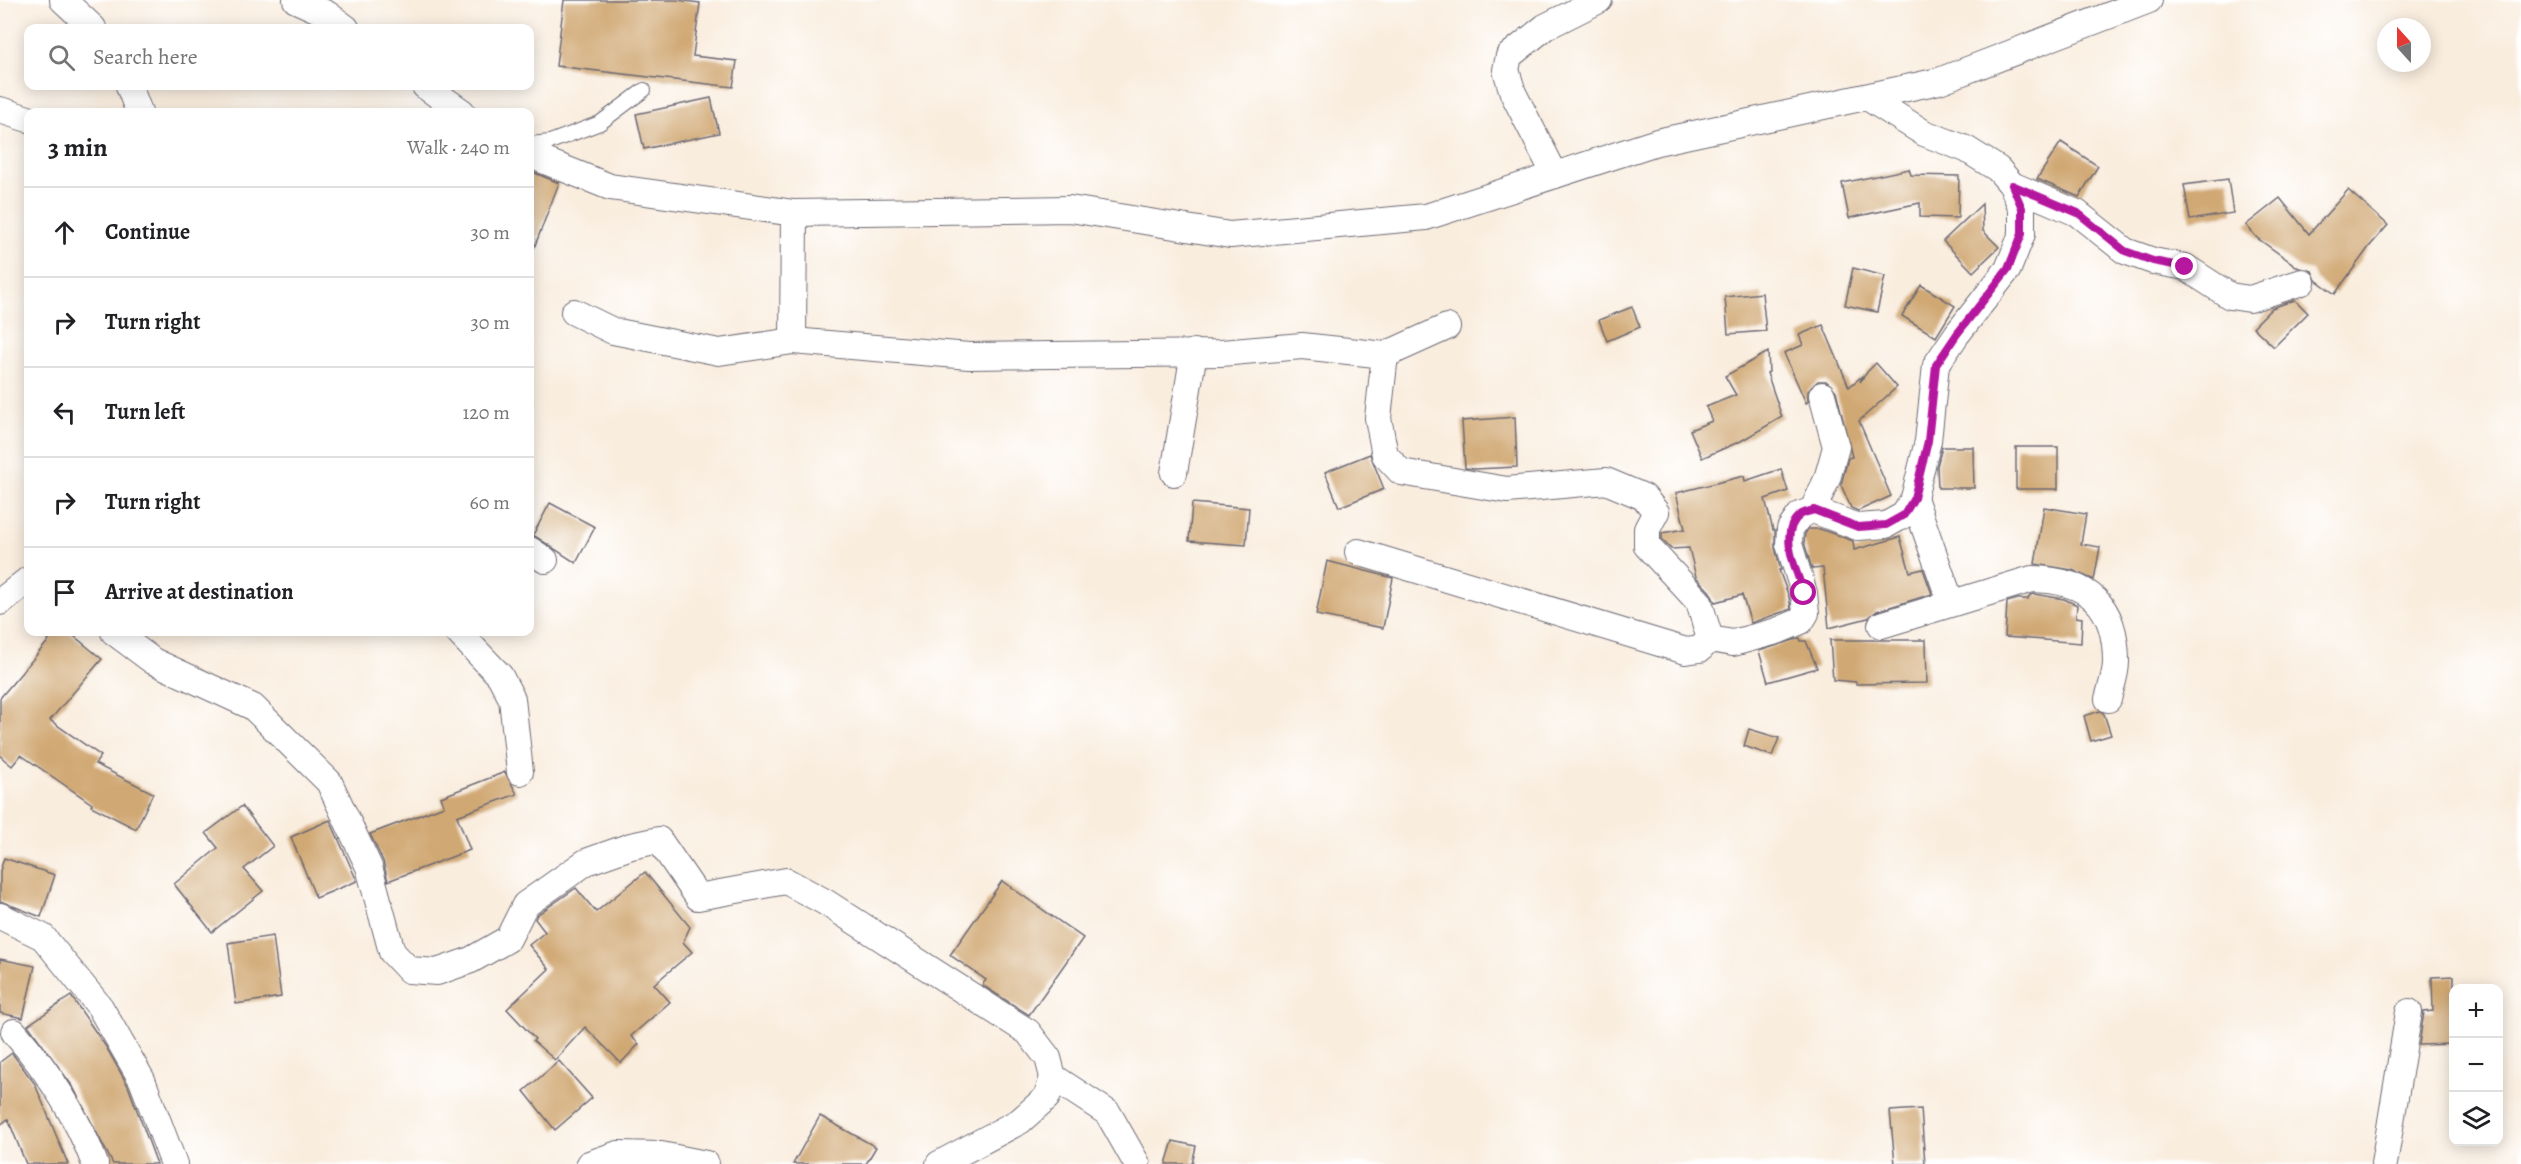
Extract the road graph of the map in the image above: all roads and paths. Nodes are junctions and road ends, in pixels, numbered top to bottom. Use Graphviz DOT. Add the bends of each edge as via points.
graph roads {
  1 [pos="63,0"];
  2 [pos="296,0"];
  3 [pos="1599,0"];
  4 [pos="2149,0"];
  5 [pos="89,24"];
  6 [pos="341,24"];
  7 [pos="131,90"];
  8 [pos="430,90"];
  9 [pos="644,90"];
  10 [pos="1867,97"];
  11 [pos="137,108"];
  12 [pos="456,108"];
  13 [pos="0,110"];
  14 [pos="24,118"];
  15 [pos="534,144"];
  16 [pos="534,157"];
  17 [pos="1555,175"];
  18 [pos="2012,185"];
  19 [pos="794,213"];
  20 [pos="2302,282"];
  21 [pos="574,312"];
  22 [pos="1447,327"];
  23 [pos="793,341"];
  24 [pos="1194,352"];
  25 [pos="1385,356"];
  26 [pos="1822,394"];
  27 [pos="1174,473"];
  28 [pos="1914,498"];
  29 [pos="1814,510"];
  30 [pos="1358,552"];
  31 [pos="24,583"];
  32 [pos="0,602"];
  33 [pos="1951,603"];
  34 [pos="1881,625"];
  35 [pos="119,636"];
  36 [pos="462,636"];
  37 [pos="1710,639"];
  38 [pos="2108,699"];
  39 [pos="520,772"];
  40 [pos="0,916"];
  41 [pos="2409,1012"];
  42 [pos="14,1032"];
  43 [pos="1053,1077"];
  44 [pos="592,1163"];
  45 [pos="95,1164"];
  46 [pos="174,1164"];
  47 [pos="706,1164"];
  48 [pos="939,1164"];
  49 [pos="1137,1164"];
  50 [pos="2384,1164"];
  1 -- 5 [label="street"];
  2 -- 6 [label="street"];
  3 -- 17 [label="street" via="1545,27 1509,56 1506,70 1513,93"];
  4 -- 10 [label="street" via="1939,81"];
  7 -- 11 [label="street"];
  8 -- 12 [label="street"];
  9 -- 15 [label="lane" via="600,123 550,142"];
  10 -- 17 [label="street" via="1657,142"];
  10 -- 18 [label="street" via="1924,133 1966,149 1998,169"];
  13 -- 14 [label="street"];
  16 -- 19 [label="street" via="610,187"];
  17 -- 19 [label="street" via="1426,217 1230,235 1070,209"];
  18 -- 20 [label="street" via="2078,213 2125,251 2185,267 2230,296 2250,299"];
  18 -- 28 [label="street" via="2022,208 2022,234 2008,269 1936,365 1928,441"];
  19 -- 23 [label="street"];
  21 -- 23 [label="street" via="613,331 719,352"];
  22 -- 25 [label="street"];
  23 -- 24 [label="street" via="969,356"];
  24 -- 25 [label="street" via="1302,346"];
  24 -- 27 [label="street"];
  25 -- 37 [label="street" via="1378,418 1385,455 1401,472 1507,490 1606,481 1644,497 1656,512 1647,529 1647,546 1699,602"];
  26 -- 29 [label="street" via="1836,447"];
  28 -- 29 [label="street" via="1904,515 1886,525 1858,527"];
  28 -- 33 [label="street"];
  29 -- 37 [label="street" via="1800,515 1790,529 1789,544 1804,593 1806,613 1802,621 1733,643"];
  30 -- 37 [label="street" via="1686,651 1700,649"];
  31 -- 32 [label="street"];
  33 -- 34 [label="street"];
  33 -- 38 [label="street" via="2032,579 2056,579 2090,592 2112,624 2116,664"];
  35 -- 43 [label="street" via="153,661 253,707 329,782 369,867 392,952 409,970 436,972 471,960 508,939 525,905 586,862 659,840 698,897 786,881 825,902 1028,1032 1048,1058"];
  36 -- 39 [label="street" via="500,676 512,699"];
  40 -- 46 [label="street" via="43,937 100,1007 142,1080"];
  41 -- 50 [label="street"];
  42 -- 45 [label="street" via="83,1132"];
  43 -- 48 [label="street" via="1047,1097 1020,1121"];
  43 -- 49 [label="street" via="1108,1113"];
  44 -- 47 [label="street" via="628,1154 661,1155"];
}
